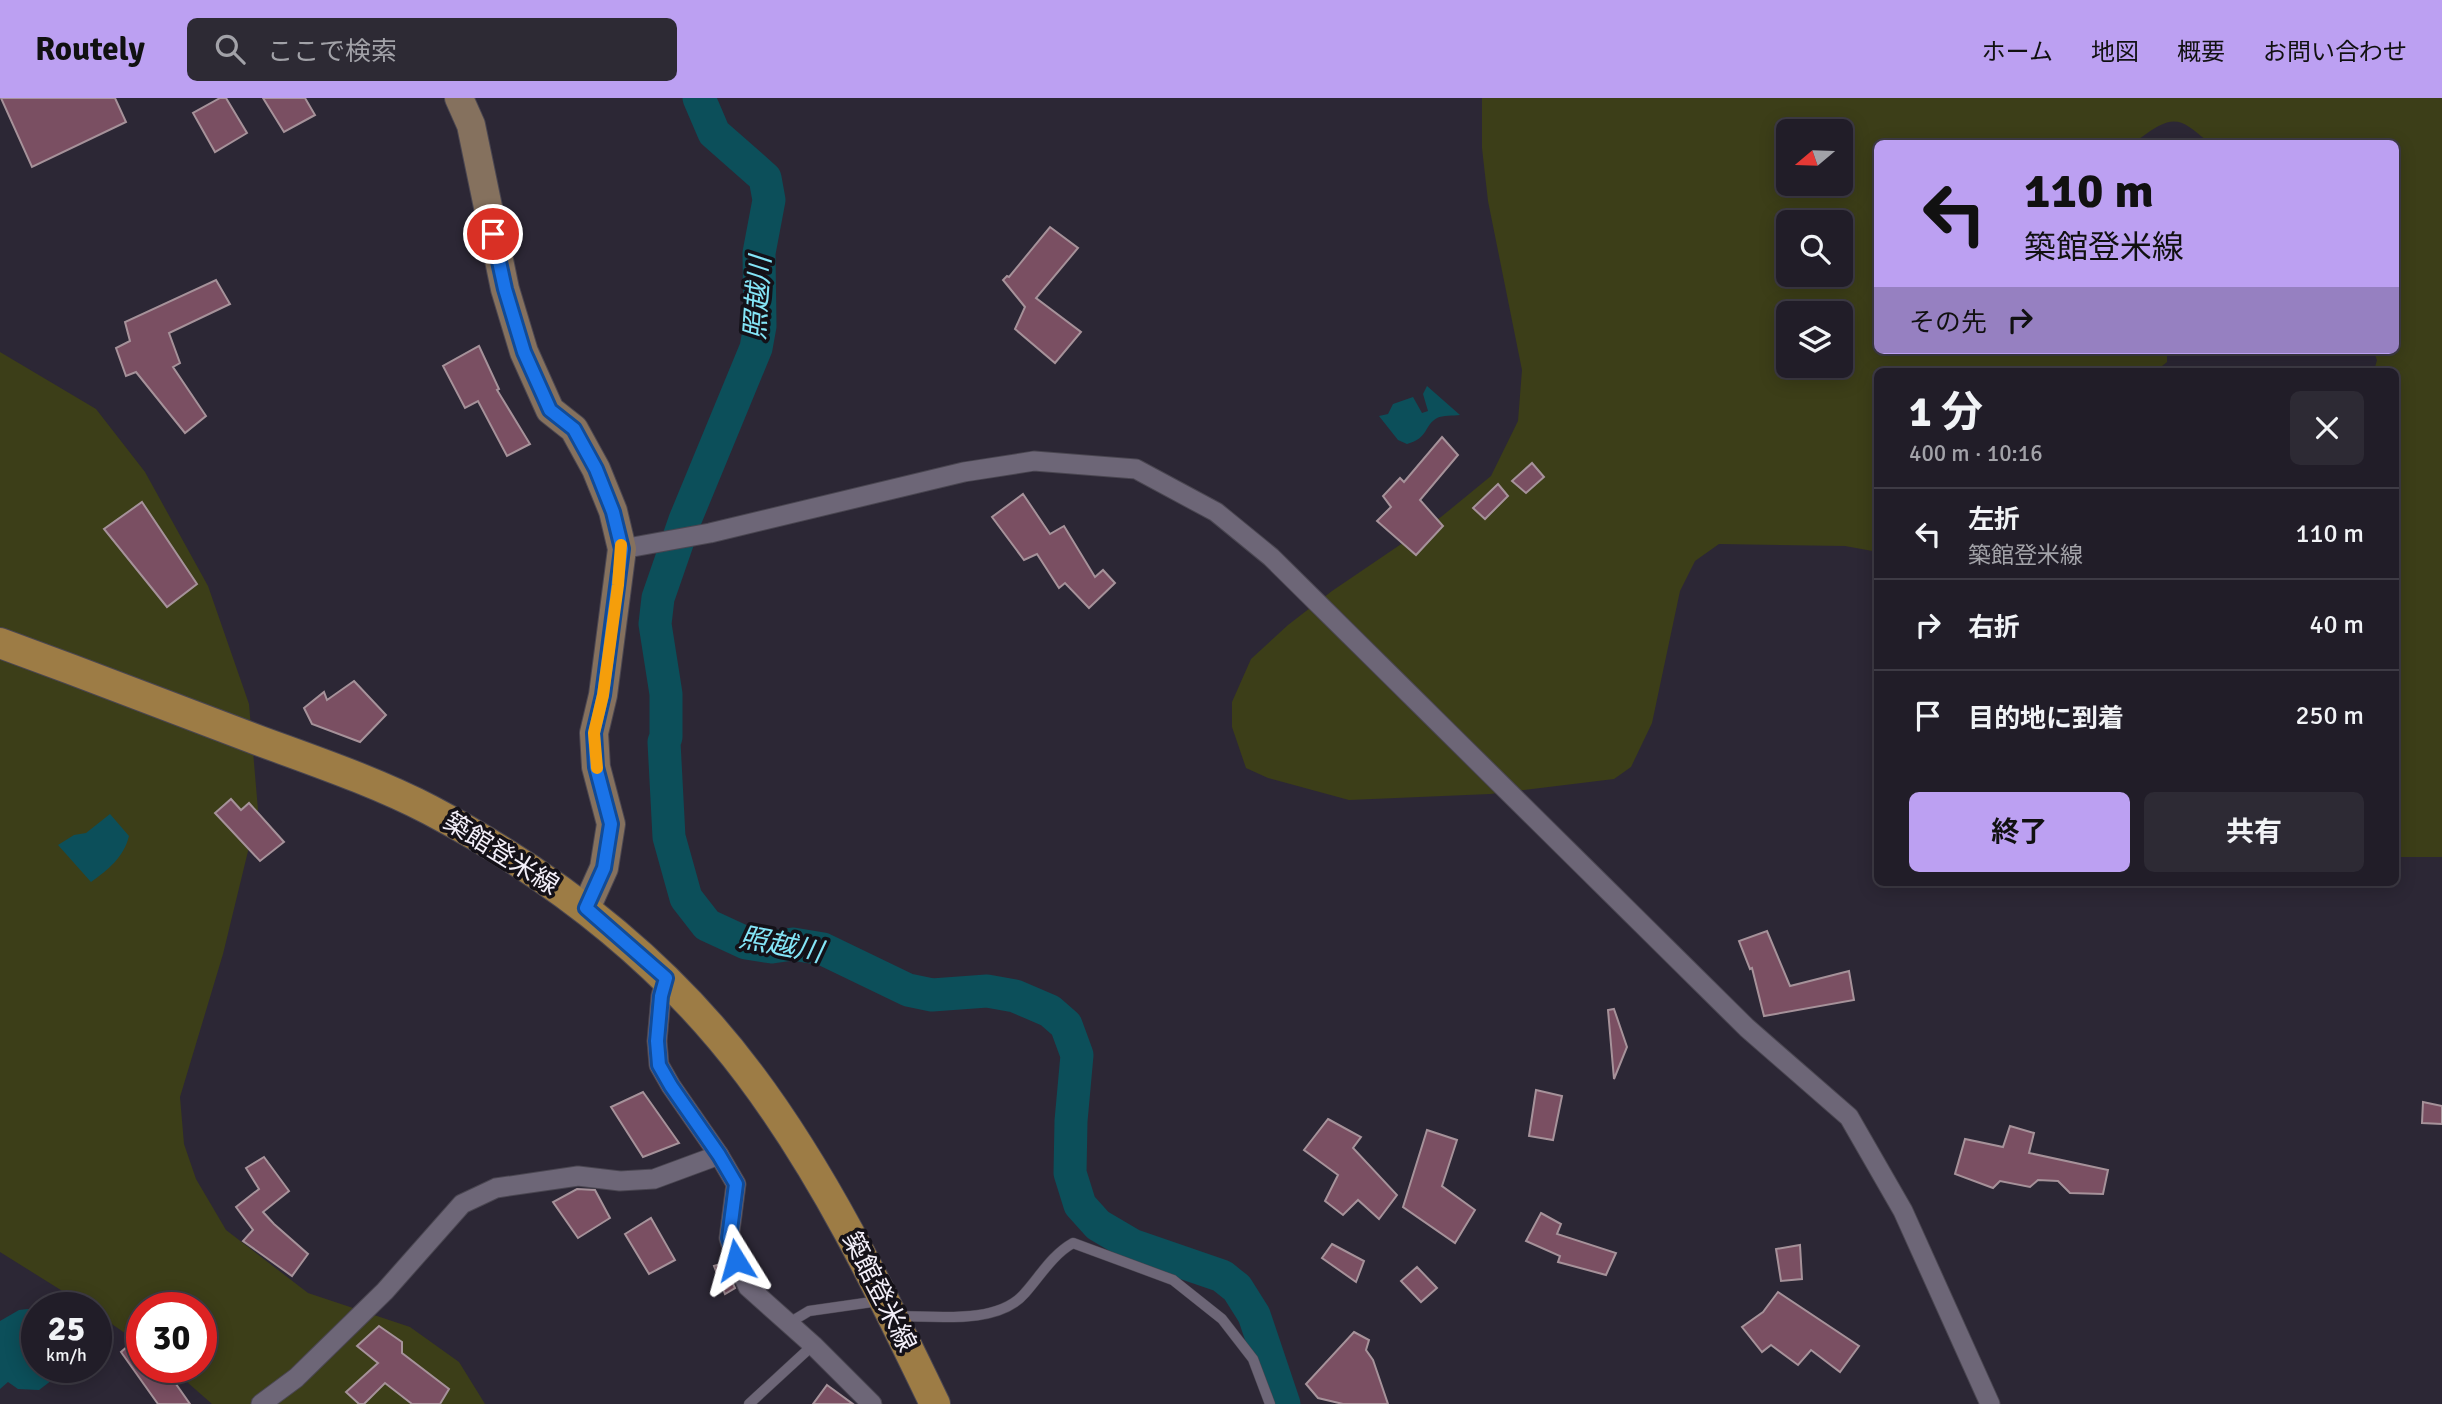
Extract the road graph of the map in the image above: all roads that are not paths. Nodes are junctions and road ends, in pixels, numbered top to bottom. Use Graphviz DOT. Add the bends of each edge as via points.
graph roads {
  1 [pos="459,98"];
  2 [pos="622,549"];
  3 [pos="0,643"];
  4 [pos="586,908"];
  5 [pos="666,978"];
  6 [pos="719,1155"];
  7 [pos="889,1308"];
  8 [pos="789,1323"];
  9 [pos="813,1345"];
  10 [pos="261,1404"];
  11 [pos="749,1404"];
  12 [pos="872,1404"];
  13 [pos="935,1404"];
  14 [pos="1270,1404"];
  15 [pos="1990,1404"];
  1 -- 2 [label="street" via="471,125 505,289 524,352 550,410 574,429 596,469"];
  2 -- 4 [label="street" via="594,733 596,767 611,824 604,868"];
  2 -- 15 [label="street" via="709,534 964,472 1034,461 1136,469 1216,512 1271,557 1747,1028 1849,1117 1903,1211"];
  3 -- 4 [label="main road, 築館登米線" via="345,773 428,809 512,857"];
  4 -- 5 [label="main road, 築館登米線"];
  5 -- 6 [label="street" via="657,1041 659,1065"];
  5 -- 7 [label="main road, 築館登米線" via="749,1073 795,1140"];
  6 -- 8 [label="street" via="736,1184 729,1238 736,1260 748,1287"];
  6 -- 10 [label="street" via="654,1179 579,1176 496,1188 462,1204 385,1292 296,1378"];
  7 -- 8 [label="lane" via="809,1311"];
  7 -- 13 [label="main road, 築館登米線"];
  7 -- 14 [label="lane" via="975,1316 1002,1311 1023,1296 1058,1252 1073,1243 1173,1280 1222,1319 1252,1359"];
  8 -- 9 [label="street"];
  9 -- 11 [label="lane"];
  9 -- 12 [label="street"];
}
